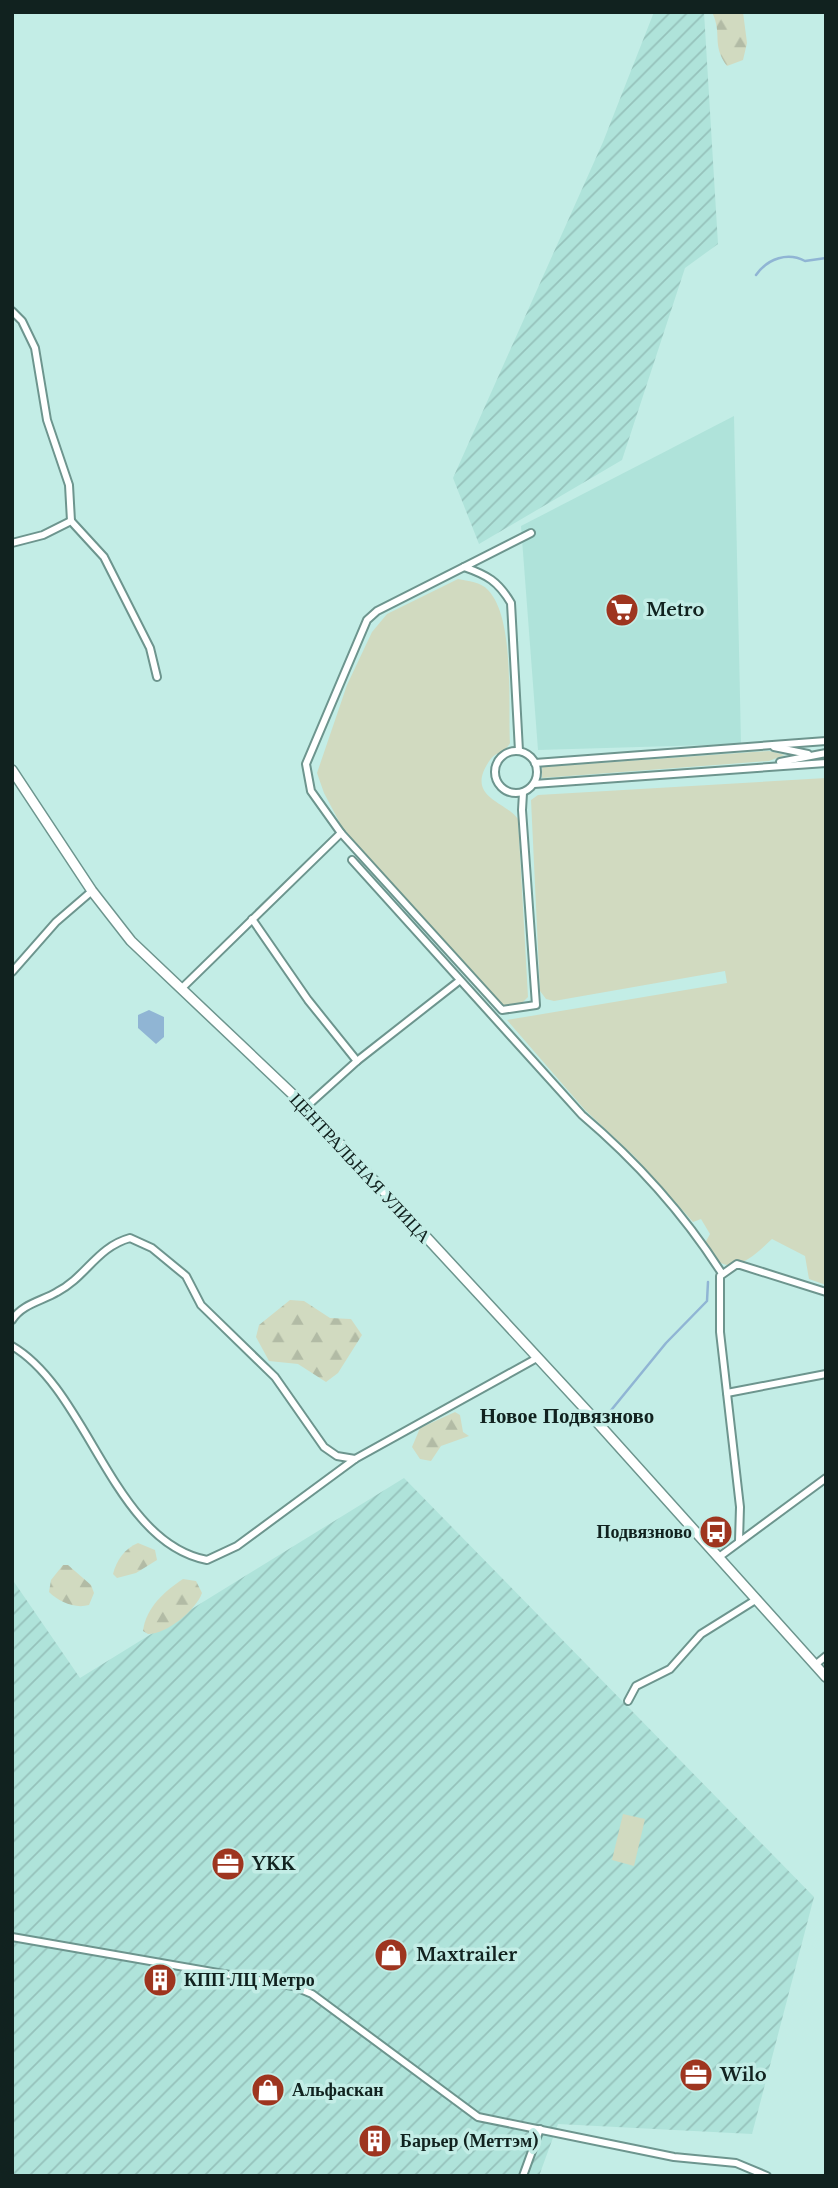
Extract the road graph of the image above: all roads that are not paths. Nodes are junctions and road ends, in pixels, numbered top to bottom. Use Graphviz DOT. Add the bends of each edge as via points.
graph roads {
  1 [pos="12,311"];
  2 [pos="71,521"];
  3 [pos="531,533"];
  4 [pos="12,543"];
  5 [pos="464,567"];
  6 [pos="157,677"];
  7 [pos="826,741"];
  8 [pos="768,746"];
  9 [pos="519,751"];
  10 [pos="826,753"];
  11 [pos="810,754"];
  12 [pos="536,763"];
  13 [pos="826,763"];
  14 [pos="770,765"];
  15 [pos="12,770"];
  16 [pos="534,784"];
  17 [pos="523,793"];
  18 [pos="341,833"];
  19 [pos="352,860"];
  20 [pos="92,891"];
  21 [pos="252,919"];
  22 [pos="12,972"];
  23 [pos="459,981"];
  24 [pos="181,989"];
  25 [pos="357,1061"];
  26 [pos="306,1107"];
  27 [pos="721,1272"];
  28 [pos="826,1292"];
  29 [pos="12,1320"];
  30 [pos="12,1346"];
  31 [pos="537,1358"];
  32 [pos="826,1374"];
  33 [pos="727,1393"];
  34 [pos="355,1459"];
  35 [pos="826,1478"];
  36 [pos="739,1541"];
  37 [pos="719,1557"];
  38 [pos="757,1599"];
  39 [pos="826,1656"];
  40 [pos="815,1665"];
  41 [pos="826,1678"];
  42 [pos="628,1701"];
  43 [pos="12,1937"];
  44 [pos="540,2129"];
  45 [pos="523,2176"];
  46 [pos="767,2176"];
  1 -- 2 [label="street" via="35,348 50,429 69,485"];
  2 -- 4 [label="street"];
  2 -- 6 [label="street" via="104,557 150,648"];
  3 -- 5 [label="street"];
  5 -- 9 [label="street" via="490,576 511,603"];
  5 -- 18 [label="street" via="377,611 367,621 306,764 311,791"];
  7 -- 8 [label="street"];
  8 -- 11 [label="street"];
  8 -- 12 [label="street"];
  9 -- 12 [label="street"];
  9 -- 17 [label="street" via="500,757 495,777 503,789"];
  10 -- 11 [label="street"];
  11 -- 14 [label="street"];
  12 -- 16 [label="street"];
  13 -- 14 [label="street"];
  14 -- 16 [label="street"];
  15 -- 20 [label="main road, ЦЕНТРАЛЬНАЯ УЛИЦА"];
  16 -- 17 [label="street"];
  17 -- 18 [label="street" via="536,1005 502,1010"];
  18 -- 21 [label="street"];
  19 -- 23 [label="street"];
  20 -- 22 [label="street"];
  20 -- 24 [label="main road, ЦЕНТРАЛЬНАЯ УЛИЦА" via="131,941"];
  21 -- 24 [label="street"];
  21 -- 25 [label="street"];
  23 -- 25 [label="street"];
  23 -- 27 [label="street" via="582,1115 645,1174"];
  24 -- 26 [label="main road, ЦЕНТРАЛЬНАЯ УЛИЦА"];
  25 -- 26 [label="street"];
  26 -- 31 [label="main road, ЦЕНТРАЛЬНАЯ УЛИЦА"];
  27 -- 28 [label="street" via="737,1264"];
  27 -- 33 [label="street" via="718,1287"];
  29 -- 34 [label="street" via="18,1310 75,1280 107,1247 130,1238 152,1248 186,1276 201,1305 275,1377 324,1447 337,1456"];
  30 -- 34 [label="street" via="46,1373 145,1522 197,1558 207,1560 237,1546"];
  31 -- 34 [label="street"];
  31 -- 37 [label="main road, ЦЕНТРАЛЬНАЯ УЛИЦА"];
  32 -- 33 [label="street"];
  33 -- 36 [label="street" via="740,1507"];
  35 -- 36 [label="street"];
  36 -- 37 [label="street"];
  37 -- 38 [label="main road, ЦЕНТРАЛЬНАЯ УЛИЦА"];
  38 -- 40 [label="main road, ЦЕНТРАЛЬНАЯ УЛИЦА"];
  38 -- 42 [label="street" via="701,1634 670,1669 636,1686"];
  39 -- 40 [label="street"];
  40 -- 41 [label="main road, ЦЕНТРАЛЬНАЯ УЛИЦА"];
  43 -- 44 [label="street" via="293,1986 327,2005 468,2113"];
  44 -- 45 [label="street"];
  44 -- 46 [label="street" via="674,2157 736,2163"];
}
